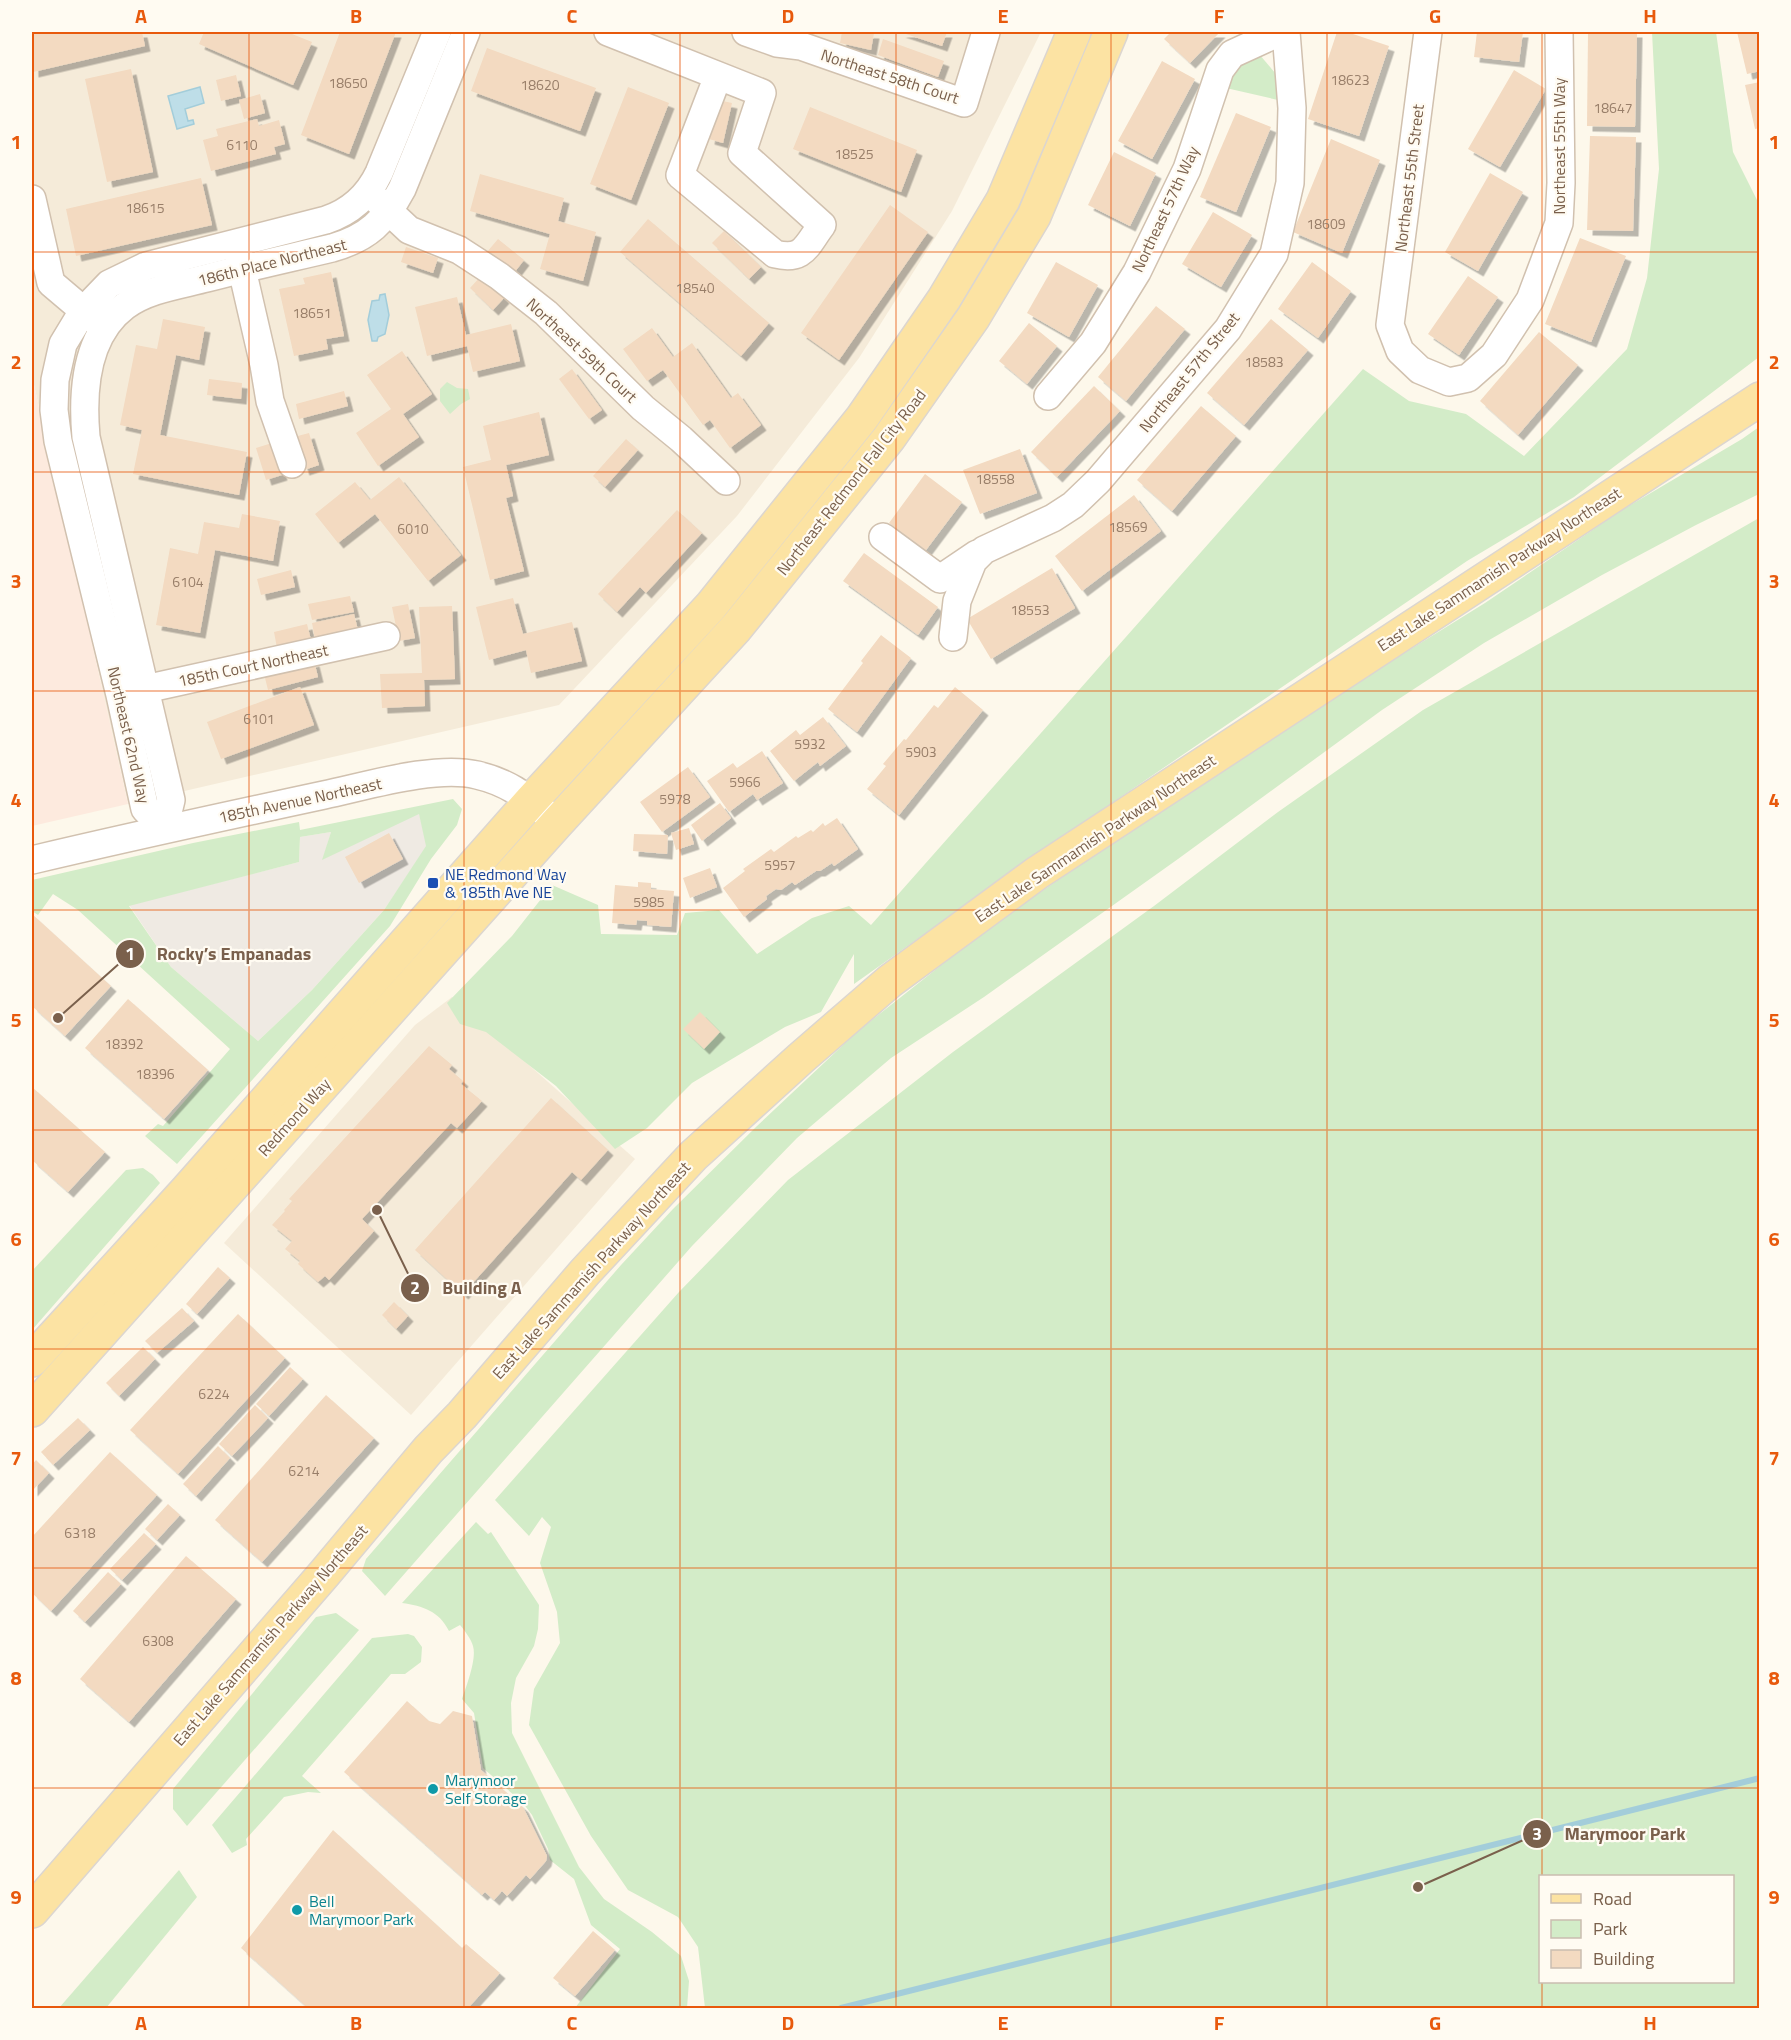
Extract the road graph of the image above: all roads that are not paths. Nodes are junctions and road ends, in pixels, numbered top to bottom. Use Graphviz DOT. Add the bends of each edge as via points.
graph roads {
  1 [pos="436,32"];
  2 [pos="466,32"];
  3 [pos="608,32"];
  4 [pos="746,32"];
  5 [pos="986,32"];
  6 [pos="1074,32"];
  7 [pos="1111,32"];
  8 [pos="1280,32"];
  9 [pos="1286,32"];
  10 [pos="1428,32"];
  11 [pos="1559,32"];
  12 [pos="718,76"];
  13 [pos="369,193"];
  14 [pos="32,199"];
  15 [pos="390,211"];
  16 [pos="236,242"];
  17 [pos="242,269"];
  18 [pos="83,311"];
  19 [pos="1390,325"];
  20 [pos="105,328"];
  21 [pos="1048,396"];
  22 [pos="1760,399"];
  23 [pos="292,464"];
  24 [pos="726,481"];
  25 [pos="883,537"];
  26 [pos="984,550"];
  27 [pos="386,636"];
  28 [pos="953,637"];
  29 [pos="133,692"];
  30 [pos="531,801"];
  31 [pos="557,823"];
  32 [pos="164,829"];
  33 [pos="32,860"];
  34 [pos="32,1360"];
  35 [pos="32,1410"];
  36 [pos="32,1911"];
  1 -- 13 [label="street, 186th Place Northeast"];
  2 -- 15 [label="street, 186th Place Northeast"];
  3 -- 12 [label="street"];
  4 -- 5 [label="street, Northeast 58th Court" via="777,43 801,46 964,103"];
  6 -- 30 [label="main road, Northeast Redmond Fall City Road" via="1003,200 944,299 862,418 711,606"];
  7 -- 31 [label="main road, Northeast Redmond Fall City Road" via="1034,216 973,318 889,438 736,628"];
  8 -- 21 [label="street, Northeast 57th Way" via="1232,54 1220,70 1186,170 1137,272 1093,344"];
  9 -- 26 [label="street, Northeast 57th Street" via="1292,108 1290,183 1274,254 1228,329 1098,481 1053,518"];
  10 -- 19 [label="street, Northeast 55th Street"];
  11 -- 19 [label="street, Northeast 55th Way" via="1559,223 1530,300 1494,356 1468,378 1449,382 1420,370 1400,351"];
  12 -- 12 [label="street" via="762,93 742,153 822,225 798,255 775,254 680,175"];
  13 -- 15 [label="street, Northeast 59th Court"];
  13 -- 16 [label="street, 186th Place Northeast" via="337,217"];
  14 -- 18 [label="street" via="51,284"];
  15 -- 17 [label="street, 186th Place Northeast" via="366,235 347,244"];
  15 -- 24 [label="street, Northeast 59th Court" via="409,230 459,250 546,312 643,408"];
  16 -- 17 [label="street"];
  16 -- 18 [label="street, 186th Place Northeast" via="146,266 109,284"];
  17 -- 20 [label="street, 186th Place Northeast" via="155,291 125,306"];
  17 -- 23 [label="street" via="270,400"];
  18 -- 20 [label="street"];
  18 -- 29 [label="street, Northeast 62nd Way" via="63,344 55,380 58,441"];
  20 -- 29 [label="street, Northeast 62nd Way" via="86,377 83,408"];
  22 -- 36 [label="main road, East Lake Sammamish Parkway Northeast" via="1037,873 891,981 801,1058 693,1156 585,1272"];
  25 -- 26 [label="street, Northeast 57th Street" via="940,579"];
  26 -- 28 [label="street" via="973,561 957,601"];
  27 -- 29 [label="street, 185th Court Northeast"];
  29 -- 32 [label="street, Northeast 62nd Way" via="145,809"];
  30 -- 31 [label="street, 185th Avenue Northeast"];
  30 -- 32 [label="street, 185th Avenue Northeast" via="513,787 476,774 440,772"];
  30 -- 34 [label="main road, Redmond Way"];
  31 -- 35 [label="main road, Redmond Way"];
  32 -- 33 [label="street, 185th Avenue Northeast"];
}
